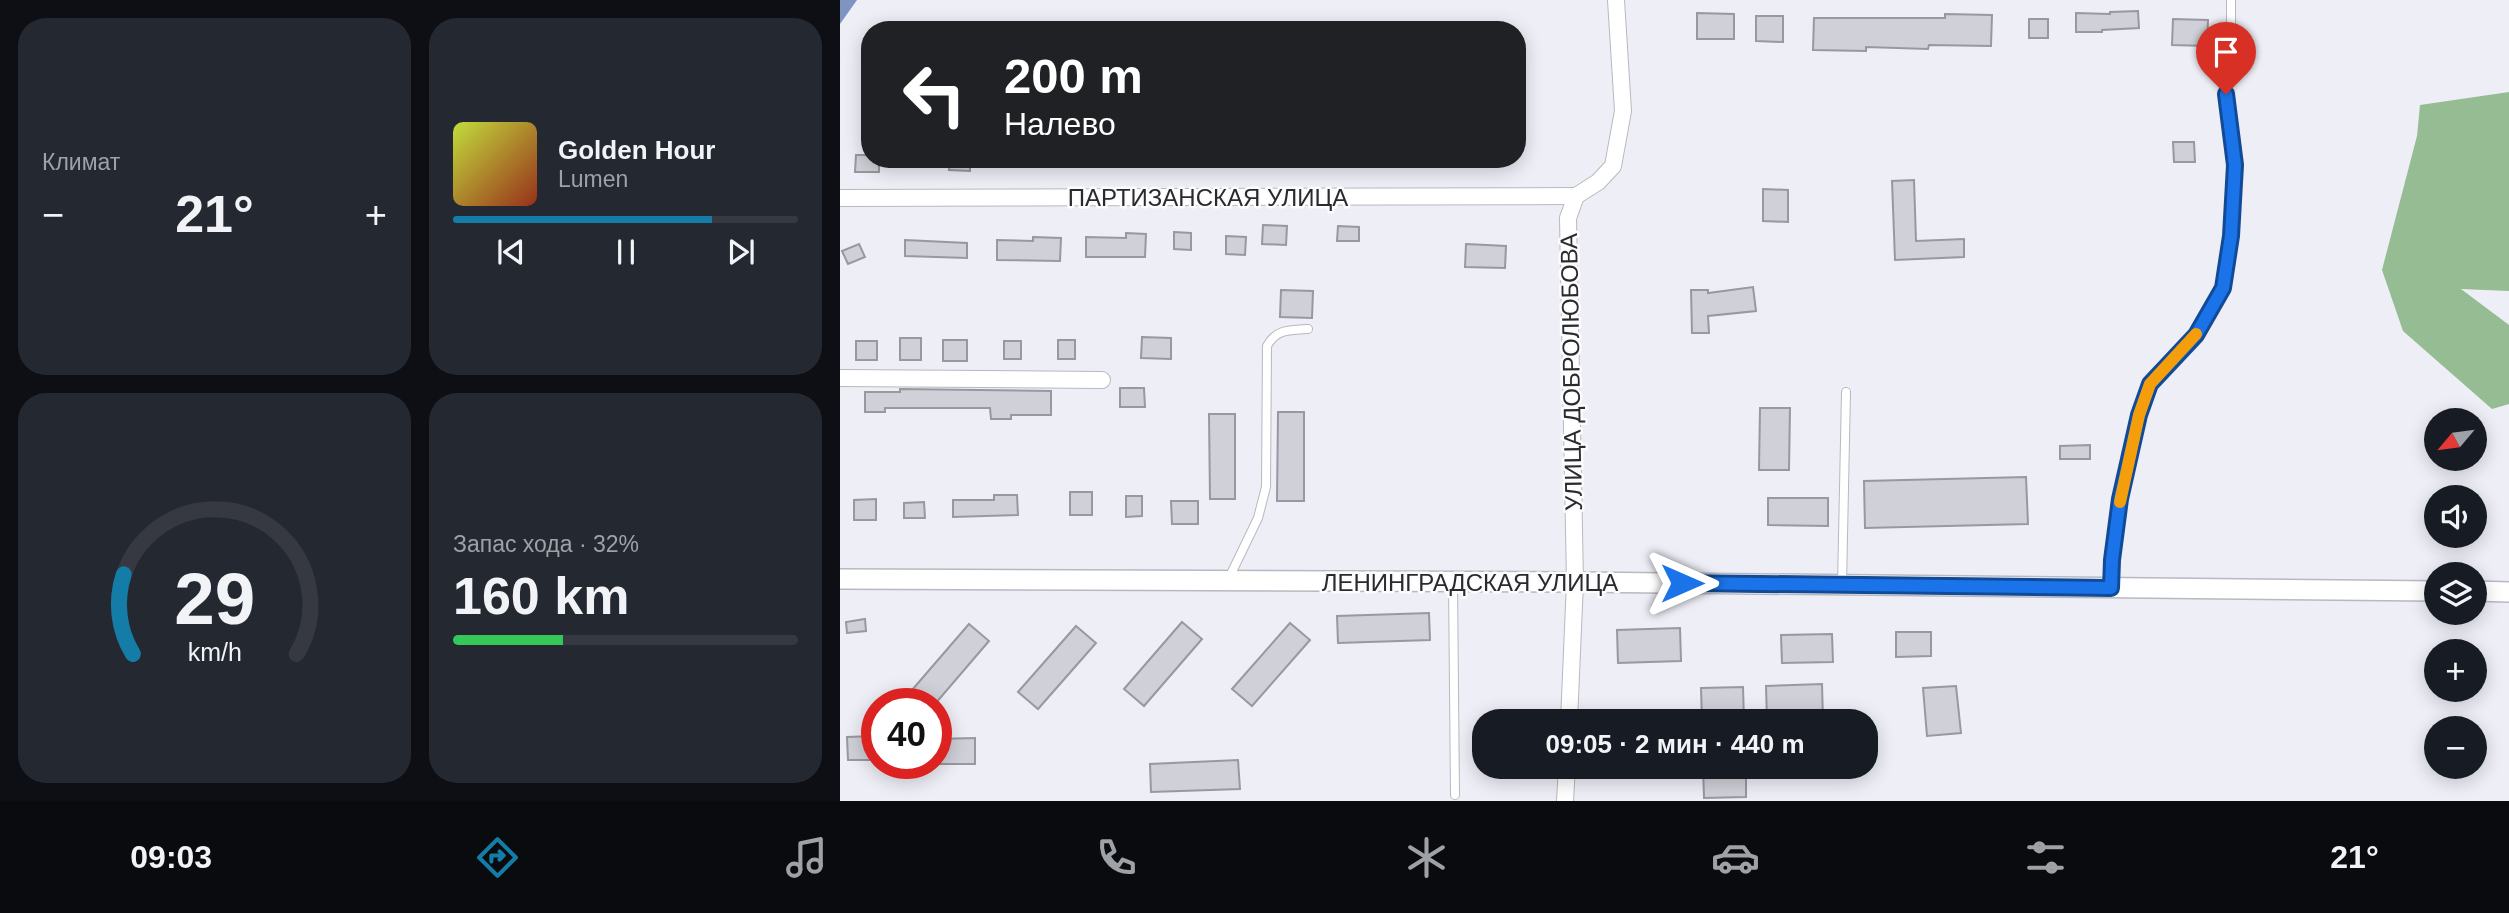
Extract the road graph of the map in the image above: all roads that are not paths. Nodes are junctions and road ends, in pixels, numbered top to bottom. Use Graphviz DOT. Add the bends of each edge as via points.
graph roads {
  1 [pos="1616,0"];
  2 [pos="2231,0"];
  3 [pos="1576,196"];
  4 [pos="840,198"];
  5 [pos="1308,330"];
  6 [pos="840,378"];
  7 [pos="1102,380"];
  8 [pos="1846,392"];
  9 [pos="840,579"];
  10 [pos="1227,580"];
  11 [pos="1453,581"];
  12 [pos="1575,582"];
  13 [pos="1842,585"];
  14 [pos="2111,588"];
  15 [pos="2424,591"];
  16 [pos="2487,592"];
  17 [pos="2509,592"];
  18 [pos="1570,709"];
  19 [pos="1566,779"];
  20 [pos="1455,795"];
  21 [pos="1565,801"];
  1 -- 3 [label="street" via="1623,111 1618,141 1612,166"];
  2 -- 14 [label="lane" via="2226,94 2235,165 2223,288 2196,335 2150,384 2120,499"];
  3 -- 4 [label="street, ПАРТИЗАНСКАЯ УЛИЦА"];
  3 -- 12 [label="street, УЛИЦА ДОБРОЛЮБОВА" via="1568,218"];
  5 -- 10 [label="lane" via="1283,331 1267,346 1266,486 1258,518"];
  6 -- 7 [label="street"];
  8 -- 13 [label="lane"];
  9 -- 10 [label="street, ЛЕНИНГРАДСКАЯ УЛИЦА"];
  10 -- 11 [label="street, ЛЕНИНГРАДСКАЯ УЛИЦА"];
  11 -- 12 [label="street, ЛЕНИНГРАДСКАЯ УЛИЦА"];
  11 -- 20 [label="lane"];
  12 -- 13 [label="street, ЛЕНИНГРАДСКАЯ УЛИЦА"];
  12 -- 18 [label="street, УЛИЦА ДОБРОЛЮБОВА"];
  13 -- 14 [label="street, ЛЕНИНГРАДСКАЯ УЛИЦА"];
  14 -- 15 [label="street, ЛЕНИНГРАДСКАЯ УЛИЦА"];
  16 -- 17 [label="street"];
  19 -- 21 [label="street"];
}
